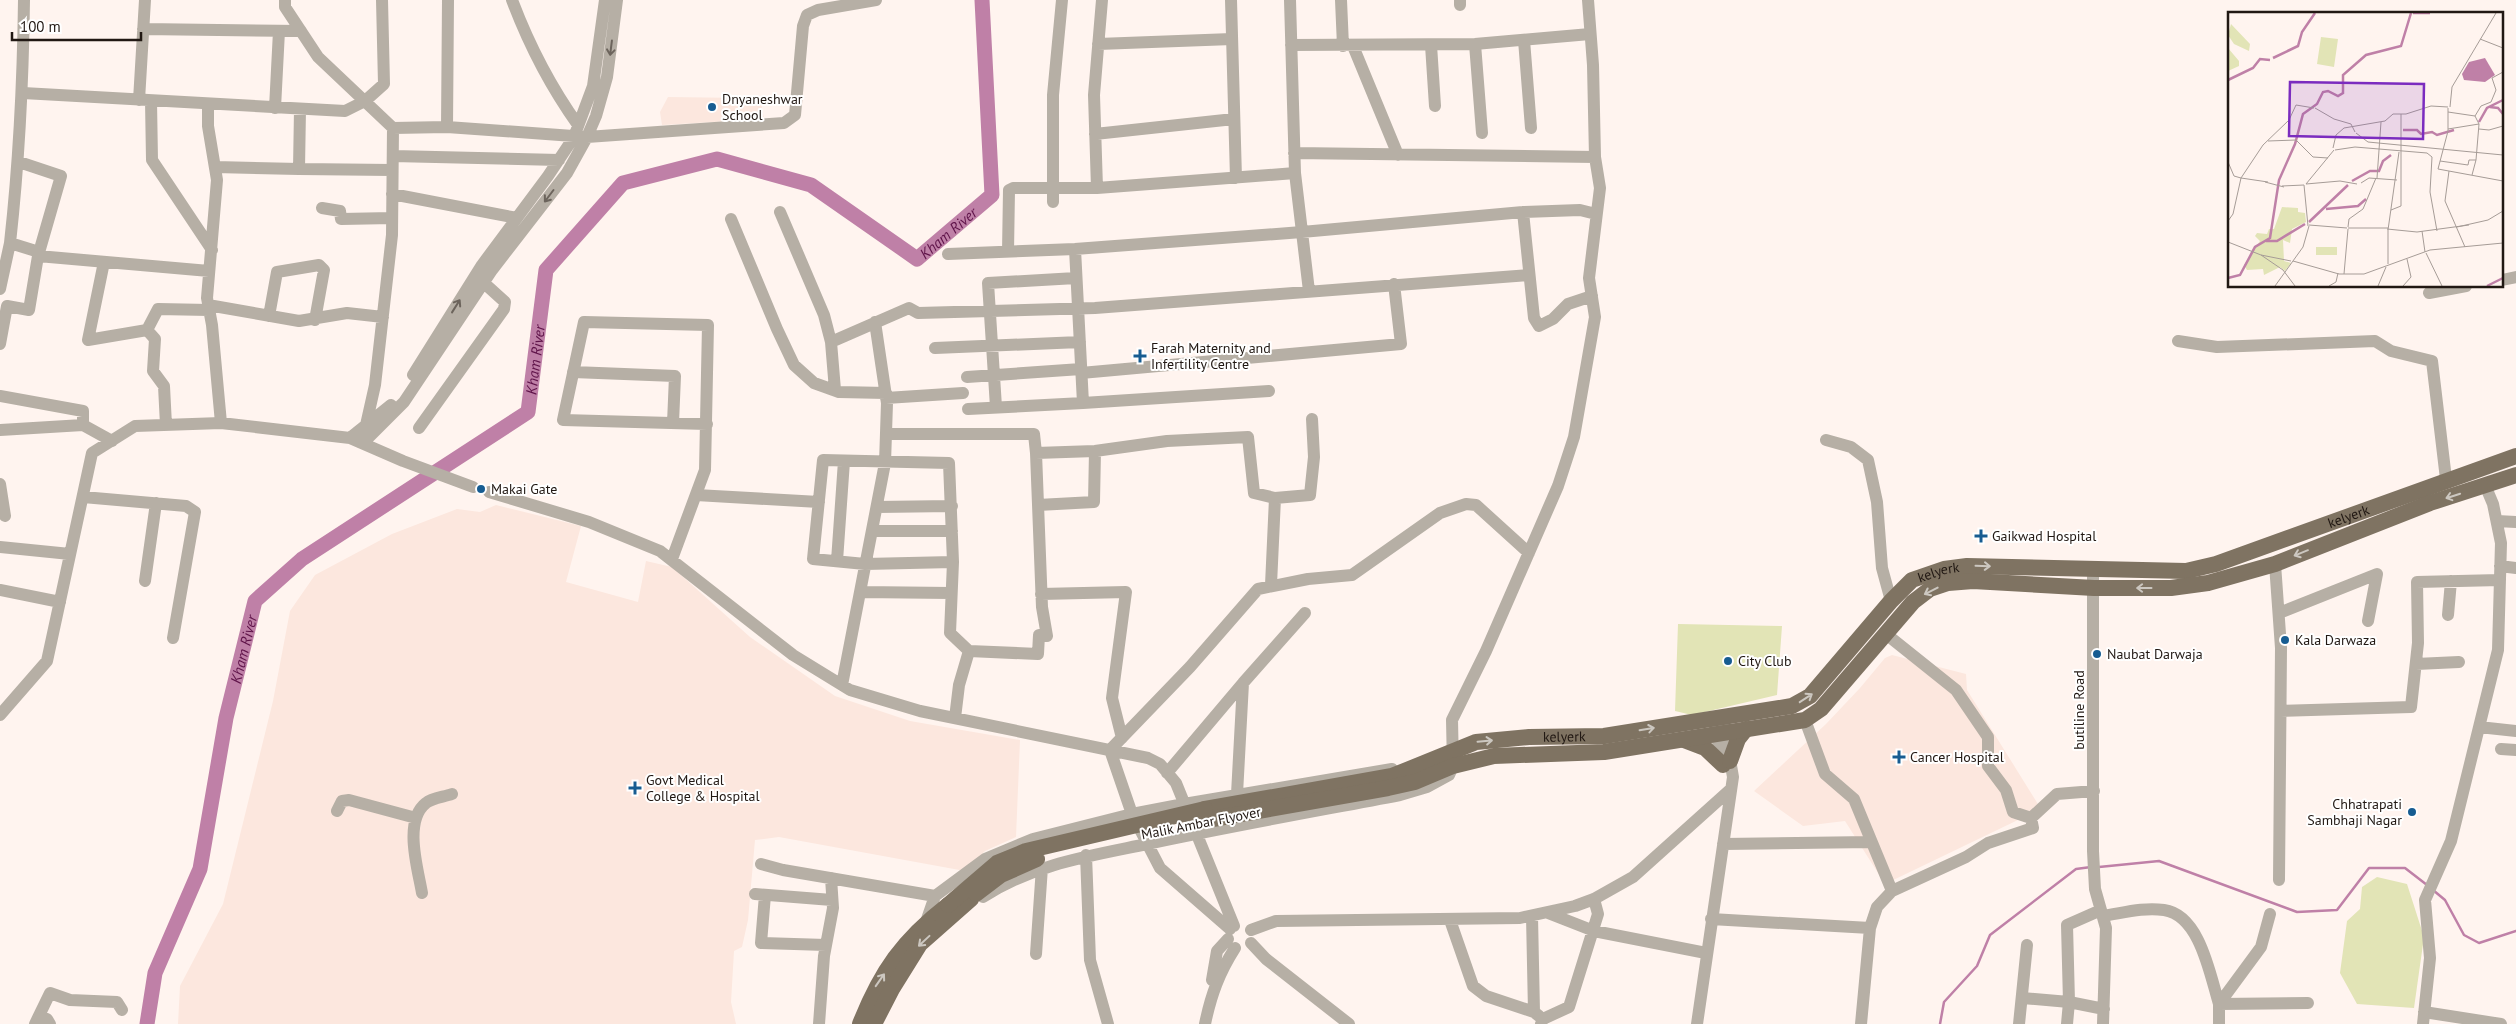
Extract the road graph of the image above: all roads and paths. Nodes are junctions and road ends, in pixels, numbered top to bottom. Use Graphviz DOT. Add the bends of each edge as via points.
graph roads {
  1 [pos="24,0"];
  2 [pos="145,0"];
  3 [pos="285,0"];
  4 [pos="382,0"];
  5 [pos="448,0"];
  6 [pos="512,0"];
  7 [pos="605,0"];
  8 [pos="617,0"];
  9 [pos="876,0"];
  10 [pos="1062,0"];
  11 [pos="1102,0"];
  12 [pos="1231,0"];
  13 [pos="1290,0"];
  14 [pos="1341,0"];
  15 [pos="1588,0"];
  16 [pos="143,29"];
  17 [pos="279,31"];
  18 [pos="301,31"];
  19 [pos="1590,34"];
  20 [pos="1232,39"];
  21 [pos="1524,40"];
  22 [pos="1098,44"];
  23 [pos="1475,44"];
  24 [pos="1291,45"];
  25 [pos="1431,45"];
  26 [pos="1348,46"];
  27 [pos="23,93"];
  28 [pos="145,100"];
  29 [pos="365,101"];
  30 [pos="208,104"];
  31 [pos="1436,106"];
  32 [pos="275,108"];
  33 [pos="300,109"];
  34 [pos="1234,119"];
  35 [pos="447,127"];
  36 [pos="393,128"];
  37 [pos="1531,128"];
  38 [pos="576,131"];
  39 [pos="1482,133"];
  40 [pos="1095,134"];
  41 [pos="587,137"];
  42 [pos="1294,153"];
  43 [pos="1398,155"];
  44 [pos="393,156"];
  45 [pos="1595,157"];
  46 [pos="559,160"];
  47 [pos="19,162"];
  48 [pos="215,167"];
  49 [pos="299,169"];
  50 [pos="392,170"];
  51 [pos="1295,173"];
  52 [pos="1236,178"];
  53 [pos="1053,188"];
  54 [pos="1098,188"];
  55 [pos="392,194"];
  56 [pos="1053,202"];
  57 [pos="322,208"];
  58 [pos="780,212"];
  59 [pos="1522,212"];
  60 [pos="1596,214"];
  61 [pos="392,218"];
  62 [pos="517,218"];
  63 [pos="731,219"];
  64 [pos="1302,232"];
  65 [pos="10,243"];
  66 [pos="1075,248"];
  67 [pos="212,250"];
  68 [pos="1008,252"];
  69 [pos="38,254"];
  70 [pos="948,254"];
  71 [pos="104,262"];
  72 [pos="210,271"];
  73 [pos="1528,275"];
  74 [pos="1076,278"];
  75 [pos="484,283"];
  76 [pos="1394,284"];
  77 [pos="2455,288"];
  78 [pos="0,289"];
  79 [pos="1309,291"];
  80 [pos="2429,293"];
  81 [pos="1592,296"];
  82 [pos="4,306"];
  83 [pos="209,308"];
  84 [pos="1078,308"];
  85 [pos="989,311"];
  86 [pos="269,316"];
  87 [pos="383,316"];
  88 [pos="315,320"];
  89 [pos="875,322"];
  90 [pos="147,330"];
  91 [pos="2178,340"];
  92 [pos="831,342"];
  93 [pos="1080,342"];
  94 [pos="0,344"];
  95 [pos="992,345"];
  96 [pos="936,348"];
  97 [pos="1081,371"];
  98 [pos="573,372"];
  99 [pos="994,375"];
  100 [pos="967,377"];
  101 [pos="835,390"];
  102 [pos="1269,391"];
  103 [pos="963,393"];
  104 [pos="0,396"];
  105 [pos="886,396"];
  106 [pos="1083,403"];
  107 [pos="996,407"];
  108 [pos="968,409"];
  109 [pos="1312,419"];
  110 [pos="221,423"];
  111 [pos="673,423"];
  112 [pos="707,424"];
  113 [pos="83,425"];
  114 [pos="166,425"];
  115 [pos="366,425"];
  116 [pos="419,428"];
  117 [pos="0,430"];
  118 [pos="887,434"];
  119 [pos="350,438"];
  120 [pos="112,440"];
  121 [pos="1826,440"];
  122 [pos="362,443"];
  123 [pos="1095,451"];
  124 [pos="1036,453"];
  125 [pos="2516,456"];
  126 [pos="844,461"];
  127 [pos="885,463"];
  128 [pos="2516,475"];
  129 [pos="2446,480"];
  130 [pos="0,484"];
  131 [pos="466,485"];
  132 [pos="2485,485"];
  133 [pos="488,492"];
  134 [pos="696,495"];
  135 [pos="83,497"];
  136 [pos="1275,498"];
  137 [pos="819,502"];
  138 [pos="156,504"];
  139 [pos="1038,505"];
  140 [pos="952,506"];
  141 [pos="877,507"];
  142 [pos="5,516"];
  143 [pos="2496,521"];
  144 [pos="2516,522"];
  145 [pos="872,531"];
  146 [pos="952,531"];
  147 [pos="0,547"];
  148 [pos="1529,553"];
  149 [pos="70,554"];
  150 [pos="672,559"];
  151 [pos="836,561"];
  152 [pos="953,562"];
  153 [pos="865,564"];
  154 [pos="2275,564"];
  155 [pos="2500,566"];
  156 [pos="2516,568"];
  157 [pos="2093,570"];
  158 [pos="2500,580"];
  159 [pos="145,581"];
  160 [pos="2451,581"];
  161 [pos="1271,586"];
  162 [pos="2094,588"];
  163 [pos="0,590"];
  164 [pos="860,592"];
  165 [pos="952,593"];
  166 [pos="1041,594"];
  167 [pos="1891,601"];
  168 [pos="60,602"];
  169 [pos="1305,613"];
  170 [pos="2279,613"];
  171 [pos="2448,615"];
  172 [pos="2368,621"];
  173 [pos="1886,634"];
  174 [pos="173,638"];
  175 [pos="969,651"];
  176 [pos="2459,662"];
  177 [pos="2416,664"];
  178 [pos="1243,684"];
  179 [pos="842,685"];
  180 [pos="2280,711"];
  181 [pos="0,716"];
  182 [pos="955,718"];
  183 [pos="1805,720"];
  184 [pos="1720,726"];
  185 [pos="2479,727"];
  186 [pos="1746,729"];
  187 [pos="2516,731"];
  188 [pos="1122,738"];
  189 [pos="1683,739"];
  190 [pos="1588,744"];
  191 [pos="2501,749"];
  192 [pos="1110,750"];
  193 [pos="2516,750"];
  194 [pos="1453,758"];
  195 [pos="1726,763"];
  196 [pos="1407,770"];
  197 [pos="1167,773"];
  198 [pos="1731,789"];
  199 [pos="2094,791"];
  200 [pos="452,794"];
  201 [pos="1237,794"];
  202 [pos="1184,804"];
  203 [pos="336,811"];
  204 [pos="1132,814"];
  205 [pos="416,818"];
  206 [pos="2031,818"];
  207 [pos="1196,832"];
  208 [pos="1871,842"];
  209 [pos="1148,844"];
  210 [pos="1724,844"];
  211 [pos="1086,855"];
  212 [pos="761,864"];
  213 [pos="1042,867"];
  214 [pos="831,878"];
  215 [pos="2280,880"];
  216 [pos="1892,890"];
  217 [pos="422,893"];
  218 [pos="1594,899"];
  219 [pos="832,900"];
  220 [pos="954,902"];
  221 [pos="1548,913"];
  222 [pos="2102,913"];
  223 [pos="2270,914"];
  224 [pos="1532,916"];
  225 [pos="1450,920"];
  226 [pos="1711,920"];
  227 [pos="1870,928"];
  228 [pos="1251,930"];
  229 [pos="1594,931"];
  230 [pos="1232,935"];
  231 [pos="1251,943"];
  232 [pos="826,945"];
  233 [pos="2027,945"];
  234 [pos="1706,952"];
  235 [pos="1036,954"];
  236 [pos="2022,998"];
  237 [pos="2069,1002"];
  238 [pos="2308,1003"];
  239 [pos="2219,1004"];
  240 [pos="2104,1009"];
  241 [pos="122,1010"];
  242 [pos="1539,1018"];
  243 [pos="2423,1018"];
  244 [pos="37,1020"];
  245 [pos="50,1024"];
  246 [pos="819,1024"];
  247 [pos="860,1024"];
  248 [pos="874,1024"];
  249 [pos="1108,1024"];
  250 [pos="1205,1024"];
  251 [pos="1349,1024"];
  252 [pos="1697,1024"];
  253 [pos="1861,1024"];
  254 [pos="2019,1024"];
  255 [pos="2067,1024"];
  256 [pos="2103,1024"];
  257 [pos="2219,1024"];
  258 [pos="2501,1024"];
  1 -- 27 [label="street"];
  2 -- 16 [label="street"];
  3 -- 18 [label="street" via="286,8"];
  4 -- 29 [label="street" via="384,84"];
  5 -- 35 [label="street"];
  6 -- 38 [label="street" via="526,37"];
  7 -- 38 [label="street" via="593,86"];
  8 -- 41 [label="street, one-way" via="607,77"];
  9 -- 41 [label="street" via="818,10 807,15 803,26 796,114 784,123"];
  10 -- 53 [label="street" via="1053,95"];
  11 -- 22 [label="street"];
  12 -- 20 [label="street"];
  13 -- 24 [label="street"];
  14 -- 26 [label="street"];
  15 -- 19 [label="street"];
  16 -- 17 [label="street"];
  16 -- 28 [label="street"];
  17 -- 18 [label="street"];
  17 -- 32 [label="street"];
  18 -- 29 [label="street" via="318,57"];
  19 -- 21 [label="street"];
  19 -- 45 [label="street"];
  20 -- 22 [label="street"];
  20 -- 34 [label="street"];
  21 -- 23 [label="street"];
  21 -- 37 [label="street"];
  22 -- 40 [label="street"];
  23 -- 25 [label="street"];
  23 -- 39 [label="street"];
  24 -- 26 [label="street"];
  24 -- 42 [label="street"];
  25 -- 26 [label="street"];
  25 -- 31 [label="street"];
  26 -- 43 [label="street"];
  27 -- 28 [label="street"];
  27 -- 47 [label="street"];
  28 -- 30 [label="street"];
  28 -- 67 [label="street" via="152,160"];
  29 -- 33 [label="street" via="345,111"];
  29 -- 36 [label="street"];
  30 -- 32 [label="street"];
  30 -- 48 [label="street"];
  32 -- 33 [label="street"];
  33 -- 49 [label="street"];
  34 -- 40 [label="street"];
  34 -- 52 [label="street"];
  35 -- 36 [label="street"];
  35 -- 38 [label="street"];
  36 -- 44 [label="street"];
  38 -- 41 [label="street"];
  38 -- 46 [label="street"];
  40 -- 54 [label="street"];
  41 -- 75 [label="street, one-way" via="567,173"];
  42 -- 43 [label="street"];
  42 -- 51 [label="street"];
  43 -- 45 [label="street"];
  44 -- 46 [label="street"];
  44 -- 50 [label="street"];
  45 -- 60 [label="street" via="1600,188"];
  46 -- 62 [label="street"];
  47 -- 65 [label="street"];
  47 -- 69 [label="street" via="60,176"];
  48 -- 49 [label="street"];
  48 -- 67 [label="street"];
  49 -- 50 [label="street"];
  50 -- 55 [label="street"];
  51 -- 52 [label="street"];
  51 -- 64 [label="street"];
  52 -- 54 [label="street"];
  53 -- 54 [label="street"];
  53 -- 56 [label="street"];
  53 -- 68 [label="street" via="1009,190"];
  55 -- 61 [label="street"];
  55 -- 62 [label="street"];
  57 -- 61 [label="street" via="340,211 341,219"];
  58 -- 92 [label="street" via="824,315"];
  59 -- 60 [label="street" via="1586,210"];
  59 -- 64 [label="street"];
  59 -- 73 [label="street"];
  60 -- 81 [label="street" via="1589,278"];
  61 -- 87 [label="street"];
  115 -- 62 [label="street, one-way" via="399,396 482,265"];
  63 -- 101 [label="street" via="794,365 814,383"];
  64 -- 66 [label="street"];
  64 -- 79 [label="street"];
  65 -- 69 [label="street"];
  65 -- 78 [label="street"];
  66 -- 68 [label="street"];
  66 -- 74 [label="street"];
  67 -- 72 [label="street"];
  68 -- 70 [label="street"];
  69 -- 71 [label="street"];
  69 -- 82 [label="street" via="28,310"];
  71 -- 72 [label="street"];
  71 -- 90 [label="street" via="88,340"];
  72 -- 83 [label="street"];
  73 -- 76 [label="street"];
  73 -- 81 [label="street" via="1534,318 1539,326 1553,319 1568,304"];
  74 -- 84 [label="street"];
  74 -- 85 [label="street" via="989,282"];
  75 -- 116 [label="street" via="505,302 504,309"];
  75 -- 122 [label="street" via="404,402"];
  76 -- 79 [label="street"];
  76 -- 97 [label="street" via="1401,344"];
  77 -- 80 [label="street"];
  79 -- 84 [label="street"];
  81 -- 148 [label="street" via="1595,317 1574,437 1558,486"];
  82 -- 94 [label="street"];
  83 -- 86 [label="street"];
  83 -- 90 [label="street" via="158,309"];
  83 -- 110 [label="street"];
  84 -- 85 [label="street"];
  84 -- 93 [label="street"];
  85 -- 89 [label="street" via="918,313 909,308"];
  85 -- 95 [label="street"];
  86 -- 88 [label="street"];
  86 -- 88 [label="street" via="277,272 319,265 324,270"];
  87 -- 88 [label="street" via="346,313"];
  87 -- 115 [label="street" via="375,385"];
  89 -- 92 [label="street"];
  89 -- 105 [label="street"];
  90 -- 114 [label="street" via="154,339 152,371 164,386"];
  91 -- 129 [label="street" via="2217,347 2375,341 2391,352 2432,361"];
  92 -- 101 [label="street"];
  93 -- 95 [label="street"];
  93 -- 97 [label="street"];
  95 -- 96 [label="street"];
  95 -- 99 [label="street"];
  97 -- 99 [label="street"];
  97 -- 106 [label="street"];
  98 -- 111 [label="street" via="675,376"];
  98 -- 111 [label="street" via="562,420"];
  98 -- 112 [label="street" via="584,322 708,325"];
  99 -- 100 [label="street"];
  99 -- 107 [label="street"];
  101 -- 105 [label="street"];
  102 -- 106 [label="street"];
  103 -- 105 [label="street"];
  104 -- 113 [label="street" via="83,411"];
  105 -- 118 [label="street"];
  106 -- 107 [label="street"];
  107 -- 108 [label="street"];
  109 -- 136 [label="street" via="1314,457 1310,495"];
  110 -- 114 [label="street"];
  110 -- 119 [label="street"];
  111 -- 112 [label="street"];
  112 -- 134 [label="street" via="705,470"];
  113 -- 117 [label="street"];
  113 -- 120 [label="street"];
  114 -- 120 [label="street" via="135,426"];
  115 -- 119 [label="street"];
  118 -- 124 [label="street" via="1034,434"];
  118 -- 127 [label="street"];
  119 -- 122 [label="street"];
  120 -- 135 [label="street" via="92,453"];
  121 -- 167 [label="street" via="1851,447 1868,460 1877,502 1882,568"];
  122 -- 131 [label="street"];
  123 -- 124 [label="street"];
  123 -- 136 [label="street" via="1248,437 1254,493"];
  123 -- 139 [label="street" via="1094,502"];
  124 -- 139 [label="street"];
  125 -- 129 [label="main road, kelyerk"];
  126 -- 127 [label="street"];
  126 -- 137 [label="street" via="823,460"];
  126 -- 151 [label="street"];
  127 -- 140 [label="street" via="949,463"];
  127 -- 141 [label="street"];
  128 -- 132 [label="main road"];
  129 -- 157 [label="main road, kelyerk" via="2216,564 2186,571"];
  130 -- 142 [label="street"];
  132 -- 143 [label="street"];
  132 -- 154 [label="main road, one-way"];
  133 -- 150 [label="street" via="589,522"];
  134 -- 137 [label="street"];
  134 -- 150 [label="street"];
  135 -- 138 [label="street"];
  135 -- 149 [label="street"];
  136 -- 161 [label="street"];
  137 -- 151 [label="street" via="813,559"];
  138 -- 159 [label="street"];
  138 -- 174 [label="street" via="190,507 195,512"];
  139 -- 166 [label="street"];
  140 -- 141 [label="street"];
  140 -- 146 [label="street"];
  141 -- 145 [label="street"];
  143 -- 144 [label="street"];
  143 -- 155 [label="street" via="2501,543"];
  145 -- 146 [label="street"];
  145 -- 153 [label="street"];
  146 -- 152 [label="street"];
  147 -- 149 [label="street"];
  148 -- 161 [label="street" via="1476,505 1466,504 1440,513 1352,575"];
  148 -- 194 [label="street" via="1452,720"];
  149 -- 168 [label="street"];
  150 -- 179 [label="street" via="793,655"];
  151 -- 153 [label="street"];
  152 -- 153 [label="street"];
  152 -- 165 [label="street"];
  153 -- 164 [label="street"];
  154 -- 162 [label="main road, one-way" via="2208,583 2171,588"];
  154 -- 170 [label="street"];
  155 -- 156 [label="street"];
  155 -- 158 [label="street"];
  157 -- 162 [label="street, butiline Road"];
  167 -- 157 [label="main road, kelyerk, one-way" via="1912,580 1944,569 1967,566"];
  158 -- 160 [label="street"];
  158 -- 185 [label="street" via="2498,650"];
  160 -- 171 [label="street"];
  160 -- 177 [label="street" via="2417,582"];
  161 -- 188 [label="street" via="1258,589"];
  162 -- 173 [label="main road, one-way" via="1973,581 1948,583 1930,589 1913,602"];
  162 -- 199 [label="street, butiline Road"];
  163 -- 168 [label="street"];
  164 -- 165 [label="street"];
  164 -- 179 [label="street"];
  165 -- 175 [label="street" via="950,633"];
  166 -- 175 [label="street" via="1047,636 1039,635 1038,654"];
  166 -- 188 [label="street" via="1126,592 1112,698"];
  184 -- 167 [label="main road, kelyerk, one-way" via="1792,706 1810,696"];
  168 -- 181 [label="street" via="47,661"];
  169 -- 178 [label="street"];
  170 -- 172 [label="street" via="2377,574"];
  170 -- 180 [label="street"];
  173 -- 183 [label="main road" via="1821,709"];
  173 -- 206 [label="street" via="1956,690 1988,737 1988,766 2006,790 2013,812"];
  175 -- 182 [label="street" via="959,685"];
  176 -- 177 [label="street"];
  177 -- 180 [label="street" via="2411,707"];
  178 -- 197 [label="street"];
  178 -- 201 [label="street"];
  179 -- 182 [label="street" via="920,711"];
  180 -- 215 [label="street"];
  182 -- 192 [label="street"];
  183 -- 186 [label="main road"];
  183 -- 208 [label="street" via="1825,774 1854,799"];
  184 -- 186 [label="main road"];
  184 -- 189 [label="main road"];
  190 -- 184 [label="main road, kelyerk, one-way" via="1604,736"];
  184 -- 195 [label="street"];
  185 -- 187 [label="street"];
  185 -- 243 [label="street" via="2451,841 2425,900 2430,958"];
  186 -- 195 [label="main road"];
  188 -- 192 [label="street"];
  189 -- 190 [label="main road"];
  189 -- 195 [label="main road" via="1705,748"];
  190 -- 194 [label="main road, kelyerk" via="1529,737 1476,742"];
  191 -- 193 [label="street"];
  192 -- 197 [label="street" via="1148,758 1160,764"];
  192 -- 204 [label="street"];
  194 -- 196 [label="main road, kelyerk"];
  194 -- 207 [label="street" via="1450,775 1427,787 1400,795"];
  194 -- 220 [label="main road, Malik Ambar Flyover, bridge" via="1432,775 1388,788 1207,820 1038,858"];
  195 -- 198 [label="street" via="1733,777"];
  196 -- 201 [label="street" via="1373,771"];
  196 -- 220 [label="main road, Malik Ambar Flyover, bridge" via="1392,776 1205,809 1026,851 997,863"];
  197 -- 202 [label="street" via="1176,782"];
  198 -- 210 [label="street"];
  198 -- 218 [label="street" via="1633,877"];
  199 -- 206 [label="street" via="2058,794"];
  199 -- 222 [label="street, butiline Road" via="2095,889"];
  200 -- 205 [label="street" via="427,802"];
  201 -- 202 [label="street"];
  202 -- 204 [label="street"];
  202 -- 207 [label="street"];
  203 -- 205 [label="street" via="342,802 349,800"];
  204 -- 209 [label="street"];
  204 -- 220 [label="street" via="1033,839 985,859"];
  205 -- 217 [label="street" via="414,845"];
  206 -- 216 [label="street" via="2032,828 1988,843"];
  207 -- 209 [label="street"];
  207 -- 230 [label="street"];
  208 -- 210 [label="street"];
  208 -- 216 [label="street"];
  209 -- 211 [label="street"];
  209 -- 230 [label="street" via="1160,868"];
  210 -- 226 [label="street"];
  211 -- 213 [label="street"];
  211 -- 249 [label="street" via="1090,960"];
  212 -- 214 [label="street"];
  213 -- 220 [label="street" via="1002,885 971,908"];
  213 -- 235 [label="street"];
  214 -- 219 [label="street"];
  214 -- 220 [label="street"];
  216 -- 227 [label="street" via="1878,907"];
  218 -- 221 [label="street"];
  218 -- 229 [label="street" via="1598,914"];
  219 -- 232 [label="street"];
  219 -- 232 [label="street" via="760,895 761,943"];
  247 -- 220 [label="main road, Malik Ambar Flyover, one-way" via="875,987 909,939"];
  220 -- 248 [label="main road, one-way" via="920,944"];
  221 -- 224 [label="street"];
  221 -- 229 [label="street"];
  222 -- 237 [label="street" via="2067,925"];
  222 -- 239 [label="street" via="2166,910 2182,918 2200,941"];
  222 -- 240 [label="street, butiline Road" via="2106,928"];
  223 -- 239 [label="street" via="2261,947"];
  224 -- 225 [label="street"];
  224 -- 242 [label="street"];
  225 -- 228 [label="street" via="1338,918 1276,921"];
  225 -- 242 [label="street" via="1473,986 1486,996"];
  226 -- 227 [label="street"];
  226 -- 234 [label="street"];
  227 -- 253 [label="street"];
  228 -- 230 [label="street" via="1243,924"];
  228 -- 231 [label="street"];
  229 -- 234 [label="street"];
  229 -- 242 [label="street" via="1569,1007"];
  230 -- 231 [label="street" via="1241,949"];
  230 -- 250 [label="street" via="1217,951"];
  231 -- 251 [label="street" via="1266,959"];
  232 -- 246 [label="street"];
  233 -- 236 [label="street"];
  234 -- 252 [label="street"];
  236 -- 237 [label="street"];
  236 -- 254 [label="street"];
  237 -- 240 [label="street"];
  237 -- 255 [label="street"];
  238 -- 239 [label="street"];
  239 -- 257 [label="street"];
  240 -- 256 [label="street, butiline Road"];
  241 -- 244 [label="street" via="117,1002 70,1000 50,993"];
  243 -- 258 [label="street"];
  244 -- 245 [label="street" via="47,1018"];
}
